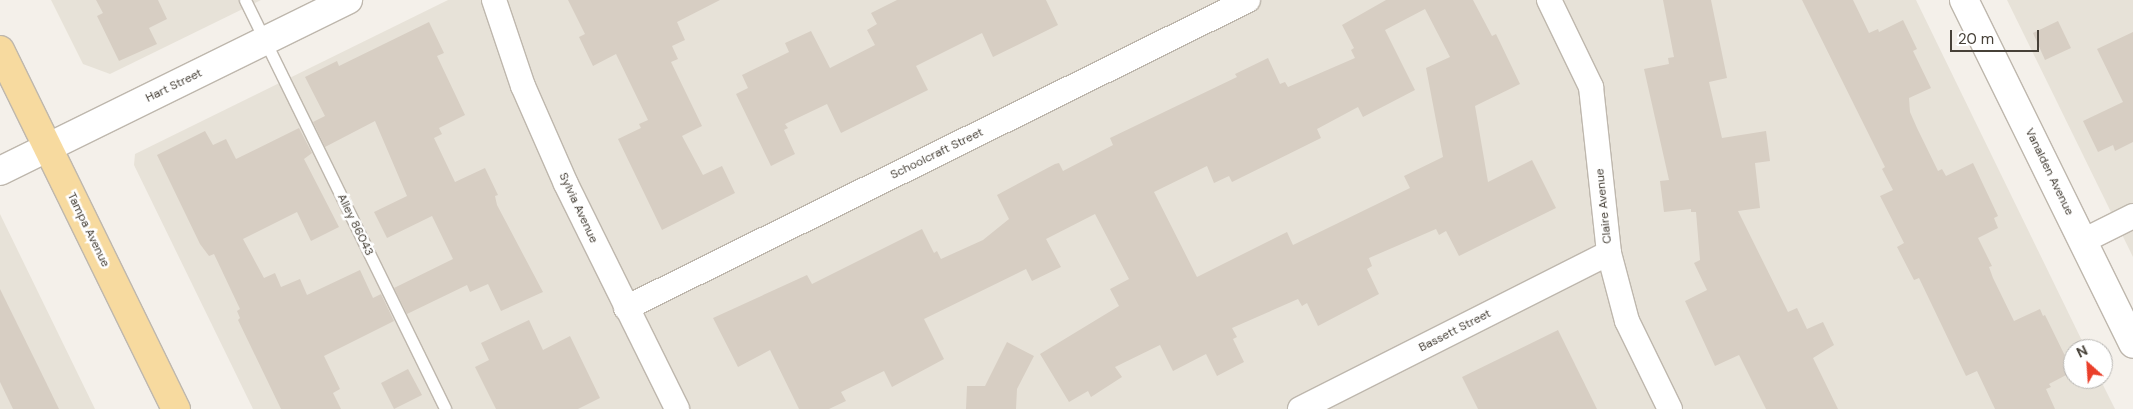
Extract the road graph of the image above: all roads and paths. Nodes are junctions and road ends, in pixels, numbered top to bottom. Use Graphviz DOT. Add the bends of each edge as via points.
graph roads {
  1 [pos="245,0"];
  2 [pos="348,0"];
  3 [pos="494,0"];
  4 [pos="1248,0"];
  5 [pos="1549,0"];
  6 [pos="1964,0"];
  7 [pos="265,41"];
  8 [pos="0,50"];
  9 [pos="48,148"];
  10 [pos="0,171"];
  11 [pos="2133,216"];
  12 [pos="2083,241"];
  13 [pos="1609,252"];
  14 [pos="626,308"];
  15 [pos="2133,344"];
  16 [pos="176,409"];
  17 [pos="445,409"];
  18 [pos="677,409"];
  19 [pos="1300,409"];
  20 [pos="1670,409"];
  1 -- 7 [label="lane, Alley 86043"];
  2 -- 7 [label="street, Hart Street"];
  3 -- 14 [label="street, Sylvia Avenue" via="523,86"];
  4 -- 14 [label="street, Schoolcraft Street"];
  5 -- 13 [label="street, Claire Avenue" via="1591,87"];
  6 -- 12 [label="street, Vanalden Avenue"];
  7 -- 9 [label="street, Hart Street"];
  7 -- 17 [label="lane, Alley 86043"];
  8 -- 9 [label="main road, Tampa Avenue"];
  9 -- 10 [label="street, Hart Street"];
  9 -- 16 [label="main road, Tampa Avenue"];
  11 -- 12 [label="street"];
  12 -- 15 [label="street, Vanalden Avenue"];
  13 -- 19 [label="street, Bassett Street"];
  13 -- 20 [label="street, Claire Avenue" via="1627,321"];
  14 -- 18 [label="street, Sylvia Avenue"];
}
